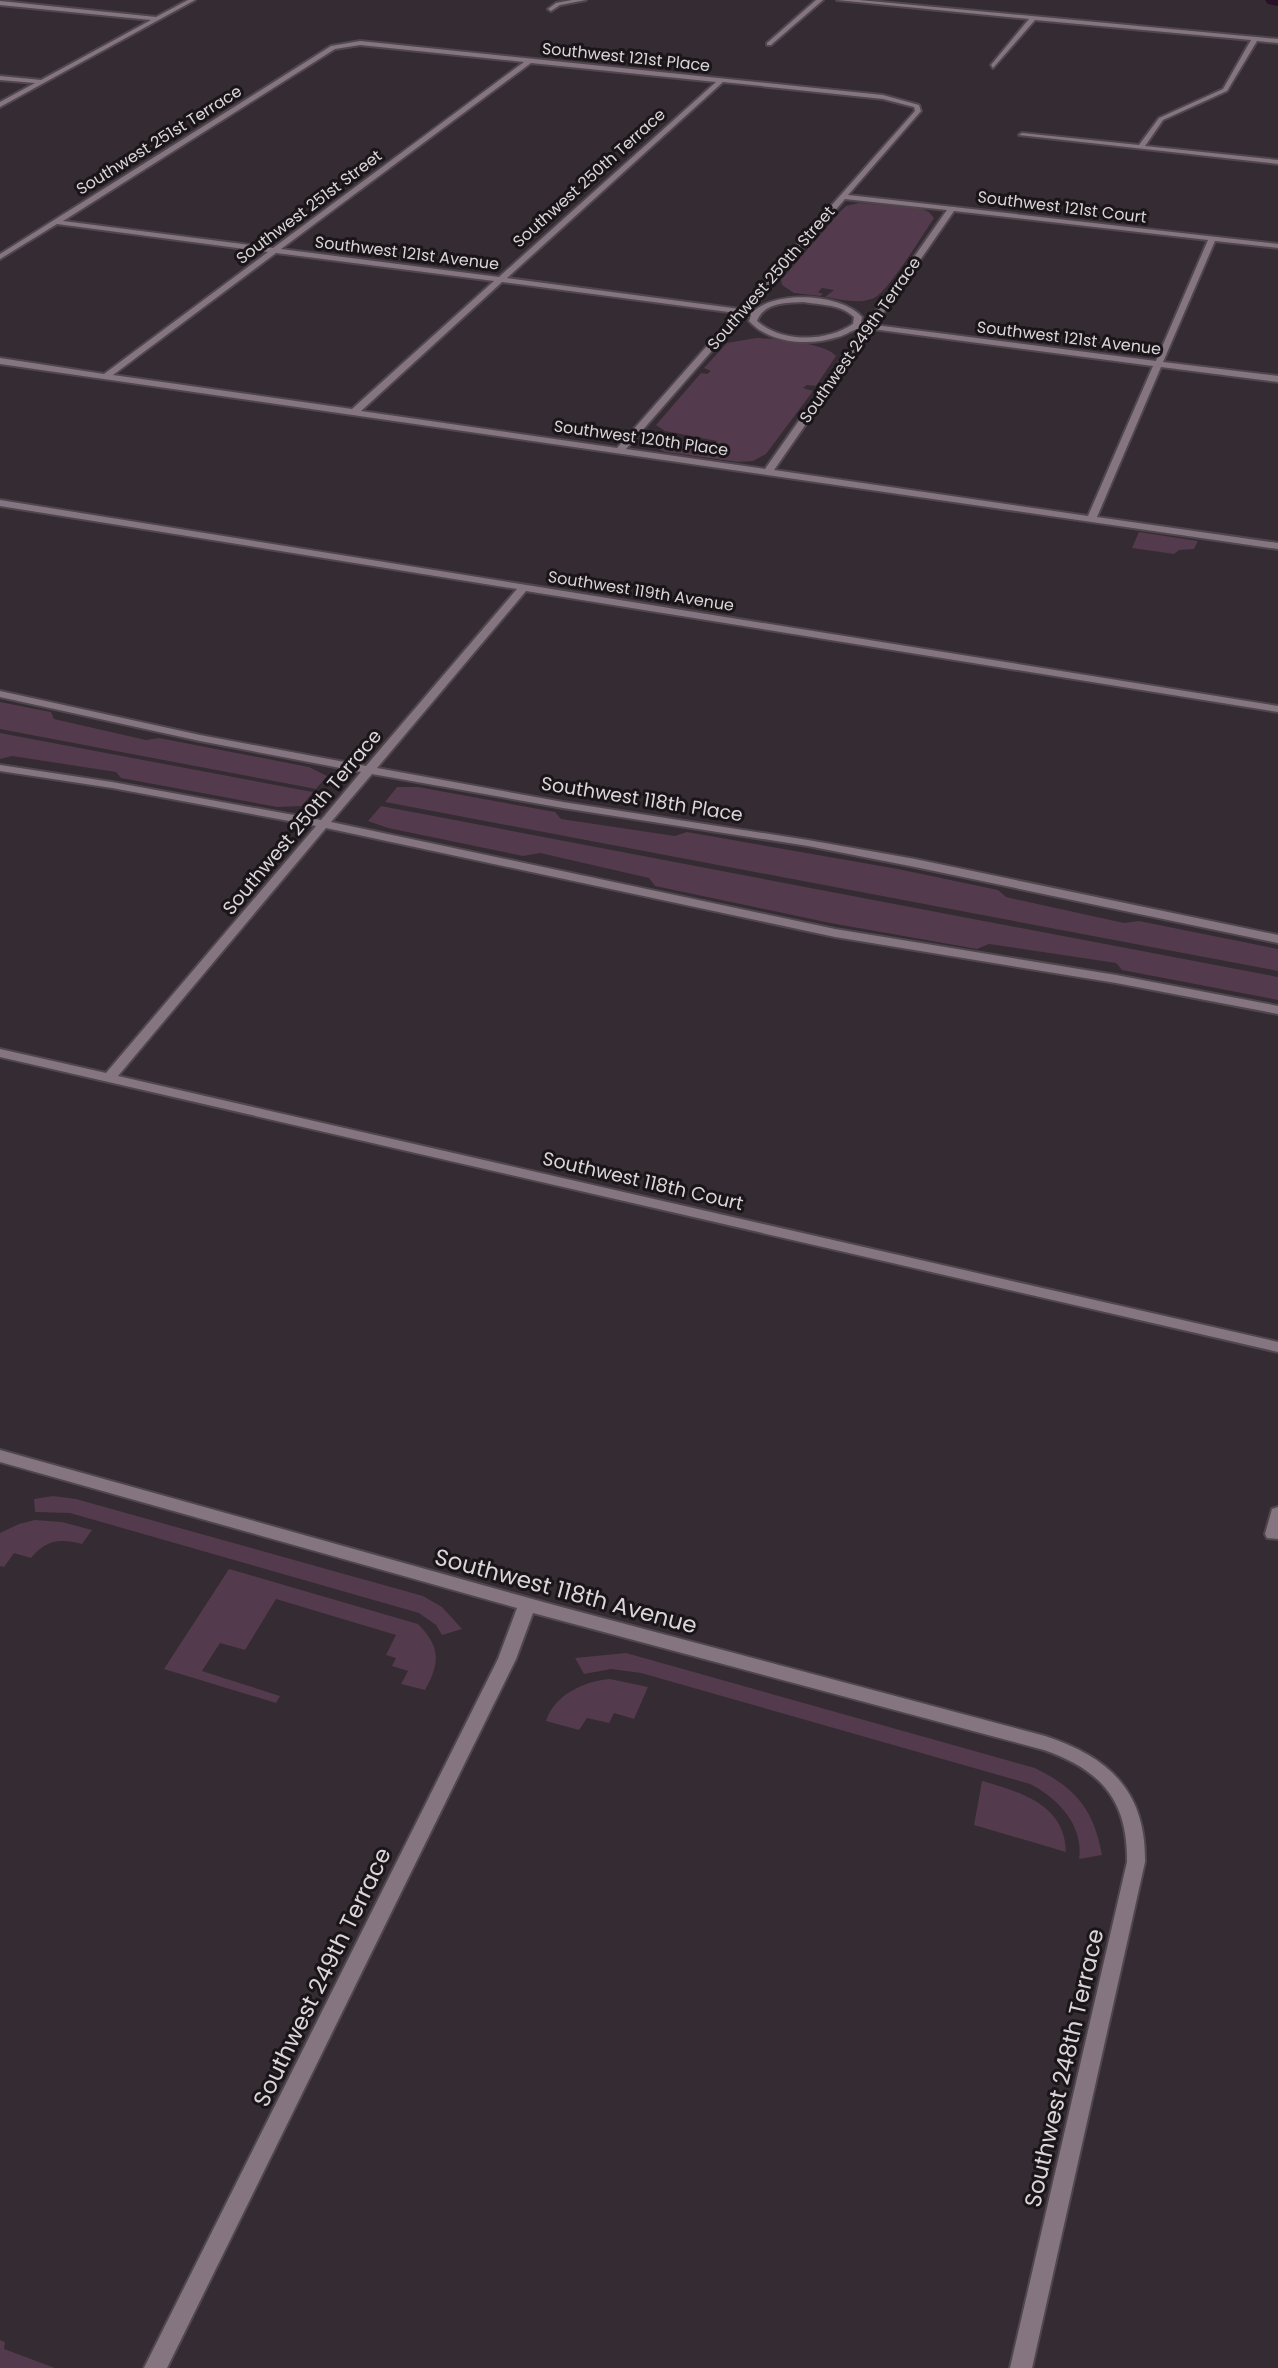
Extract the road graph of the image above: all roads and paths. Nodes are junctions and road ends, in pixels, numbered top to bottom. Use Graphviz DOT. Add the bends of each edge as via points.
graph roads {
  1 [pos="192,0"];
  2 [pos="583,0"];
  3 [pos="820,0"];
  4 [pos="840,0"];
  5 [pos="0,3"];
  6 [pos="551,9"];
  7 [pos="1033,18"];
  8 [pos="157,19"];
  9 [pos="1255,39"];
  10 [pos="1278,41"];
  11 [pos="769,44"];
  12 [pos="333,47"];
  13 [pos="529,61"];
  14 [pos="993,66"];
  15 [pos="0,78"];
  16 [pos="721,80"];
  17 [pos="41,82"];
  18 [pos="0,105"];
  19 [pos="916,105"];
  20 [pos="1022,135"];
  21 [pos="1141,147"];
  22 [pos="1278,162"];
  23 [pos="842,196"];
  24 [pos="952,208"];
  25 [pos="55,222"];
  26 [pos="1213,239"];
  27 [pos="1278,246"];
  28 [pos="274,251"];
  29 [pos="0,257"];
  30 [pos="501,279"];
  31 [pos="742,311"];
  32 [pos="755,313"];
  33 [pos="857,325"];
  34 [pos="870,326"];
  35 [pos="0,361"];
  36 [pos="1158,364"];
  37 [pos="106,376"];
  38 [pos="1278,379"];
  39 [pos="354,412"];
  40 [pos="619,451"];
  41 [pos="768,472"];
  42 [pos="0,503"];
  43 [pos="1091,519"];
  44 [pos="1278,546"];
  45 [pos="523,588"];
  46 [pos="0,694"];
  47 [pos="1278,709"];
  48 [pos="0,768"];
  49 [pos="368,770"];
  50 [pos="324,824"];
  51 [pos="1278,939"];
  52 [pos="1278,1010"];
  53 [pos="0,1054"];
  54 [pos="108,1079"];
  55 [pos="1278,1347"];
  56 [pos="0,1456"];
  57 [pos="1278,1513"];
  58 [pos="1273,1534"];
  59 [pos="527,1605"];
  60 [pos="1112,1782"];
  61 [pos="155,2368"];
  62 [pos="1021,2368"];
  1 -- 8 [label="street"];
  2 -- 6 [label="street"];
  3 -- 11 [label="street"];
  4 -- 7 [label="street"];
  5 -- 8 [label="street"];
  7 -- 9 [label="street"];
  7 -- 14 [label="street"];
  8 -- 17 [label="street"];
  9 -- 10 [label="street"];
  9 -- 21 [label="street" via="1225,90 1161,119"];
  12 -- 13 [label="street, Southwest 121st Place" via="360,43"];
  12 -- 25 [label="street, Southwest 251st Terrace"];
  13 -- 16 [label="street, Southwest 121st Place"];
  13 -- 28 [label="street, Southwest 251st Street"];
  15 -- 17 [label="street"];
  16 -- 19 [label="street, Southwest 121st Place" via="883,97"];
  16 -- 30 [label="street, Southwest 250th Terrace"];
  17 -- 18 [label="street"];
  19 -- 23 [label="street, Southwest 250th Street" via="918,111"];
  20 -- 21 [label="street"];
  21 -- 22 [label="street"];
  23 -- 24 [label="street, Southwest 121st Court"];
  23 -- 31 [label="street, Southwest 250th Street"];
  24 -- 26 [label="street, Southwest 121st Court"];
  24 -- 34 [label="street, Southwest 249th Terrace"];
  25 -- 28 [label="street, Southwest 121st Avenue"];
  25 -- 29 [label="street, Southwest 251st Terrace"];
  26 -- 27 [label="street, Southwest 121st Court"];
  26 -- 36 [label="street"];
  28 -- 30 [label="street, Southwest 121st Avenue"];
  28 -- 37 [label="street, Southwest 251st Street"];
  30 -- 31 [label="street, Southwest 121st Avenue"];
  30 -- 39 [label="street, Southwest 250th Terrace"];
  31 -- 32 [label="street, Southwest 121st Avenue"];
  31 -- 40 [label="street, Southwest 250th Street"];
  32 -- 33 [label="street, Southwest 121st Avenue" via="773,303 818,301 851,310 858,317"];
  32 -- 33 [label="street, Southwest 121st Avenue" via="753,321 760,329 786,337 830,337"];
  33 -- 34 [label="street, Southwest 121st Avenue"];
  34 -- 36 [label="street, Southwest 121st Avenue"];
  34 -- 41 [label="street, Southwest 249th Terrace"];
  35 -- 37 [label="street, Southwest 120th Place"];
  36 -- 38 [label="street, Southwest 121st Avenue"];
  36 -- 43 [label="street"];
  37 -- 39 [label="street, Southwest 120th Place"];
  39 -- 40 [label="street, Southwest 120th Place"];
  40 -- 41 [label="street, Southwest 120th Place"];
  41 -- 43 [label="street, Southwest 120th Place"];
  42 -- 45 [label="street, Southwest 119th Avenue"];
  43 -- 44 [label="street, Southwest 120th Place"];
  45 -- 47 [label="street, Southwest 119th Avenue"];
  45 -- 49 [label="street, Southwest 250th Terrace"];
  46 -- 49 [label="street, Southwest 118th Place"];
  48 -- 50 [label="street"];
  49 -- 50 [label="street, Southwest 250th Terrace"];
  49 -- 51 [label="street, Southwest 118th Place" via="859,852"];
  50 -- 52 [label="street" via="790,925"];
  50 -- 54 [label="street, Southwest 250th Terrace"];
  53 -- 54 [label="street, Southwest 118th Court"];
  54 -- 55 [label="street, Southwest 118th Court"];
  56 -- 59 [label="street, Southwest 118th Avenue"];
  57 -- 58 [label="street"];
  59 -- 60 [label="street, Southwest 118th Avenue" via="1055,1746 1092,1763"];
  59 -- 61 [label="street, Southwest 249th Terrace" via="507,1660"];
  60 -- 62 [label="street, Southwest 248th Terrace" via="1131,1811 1136,1862"];
}
